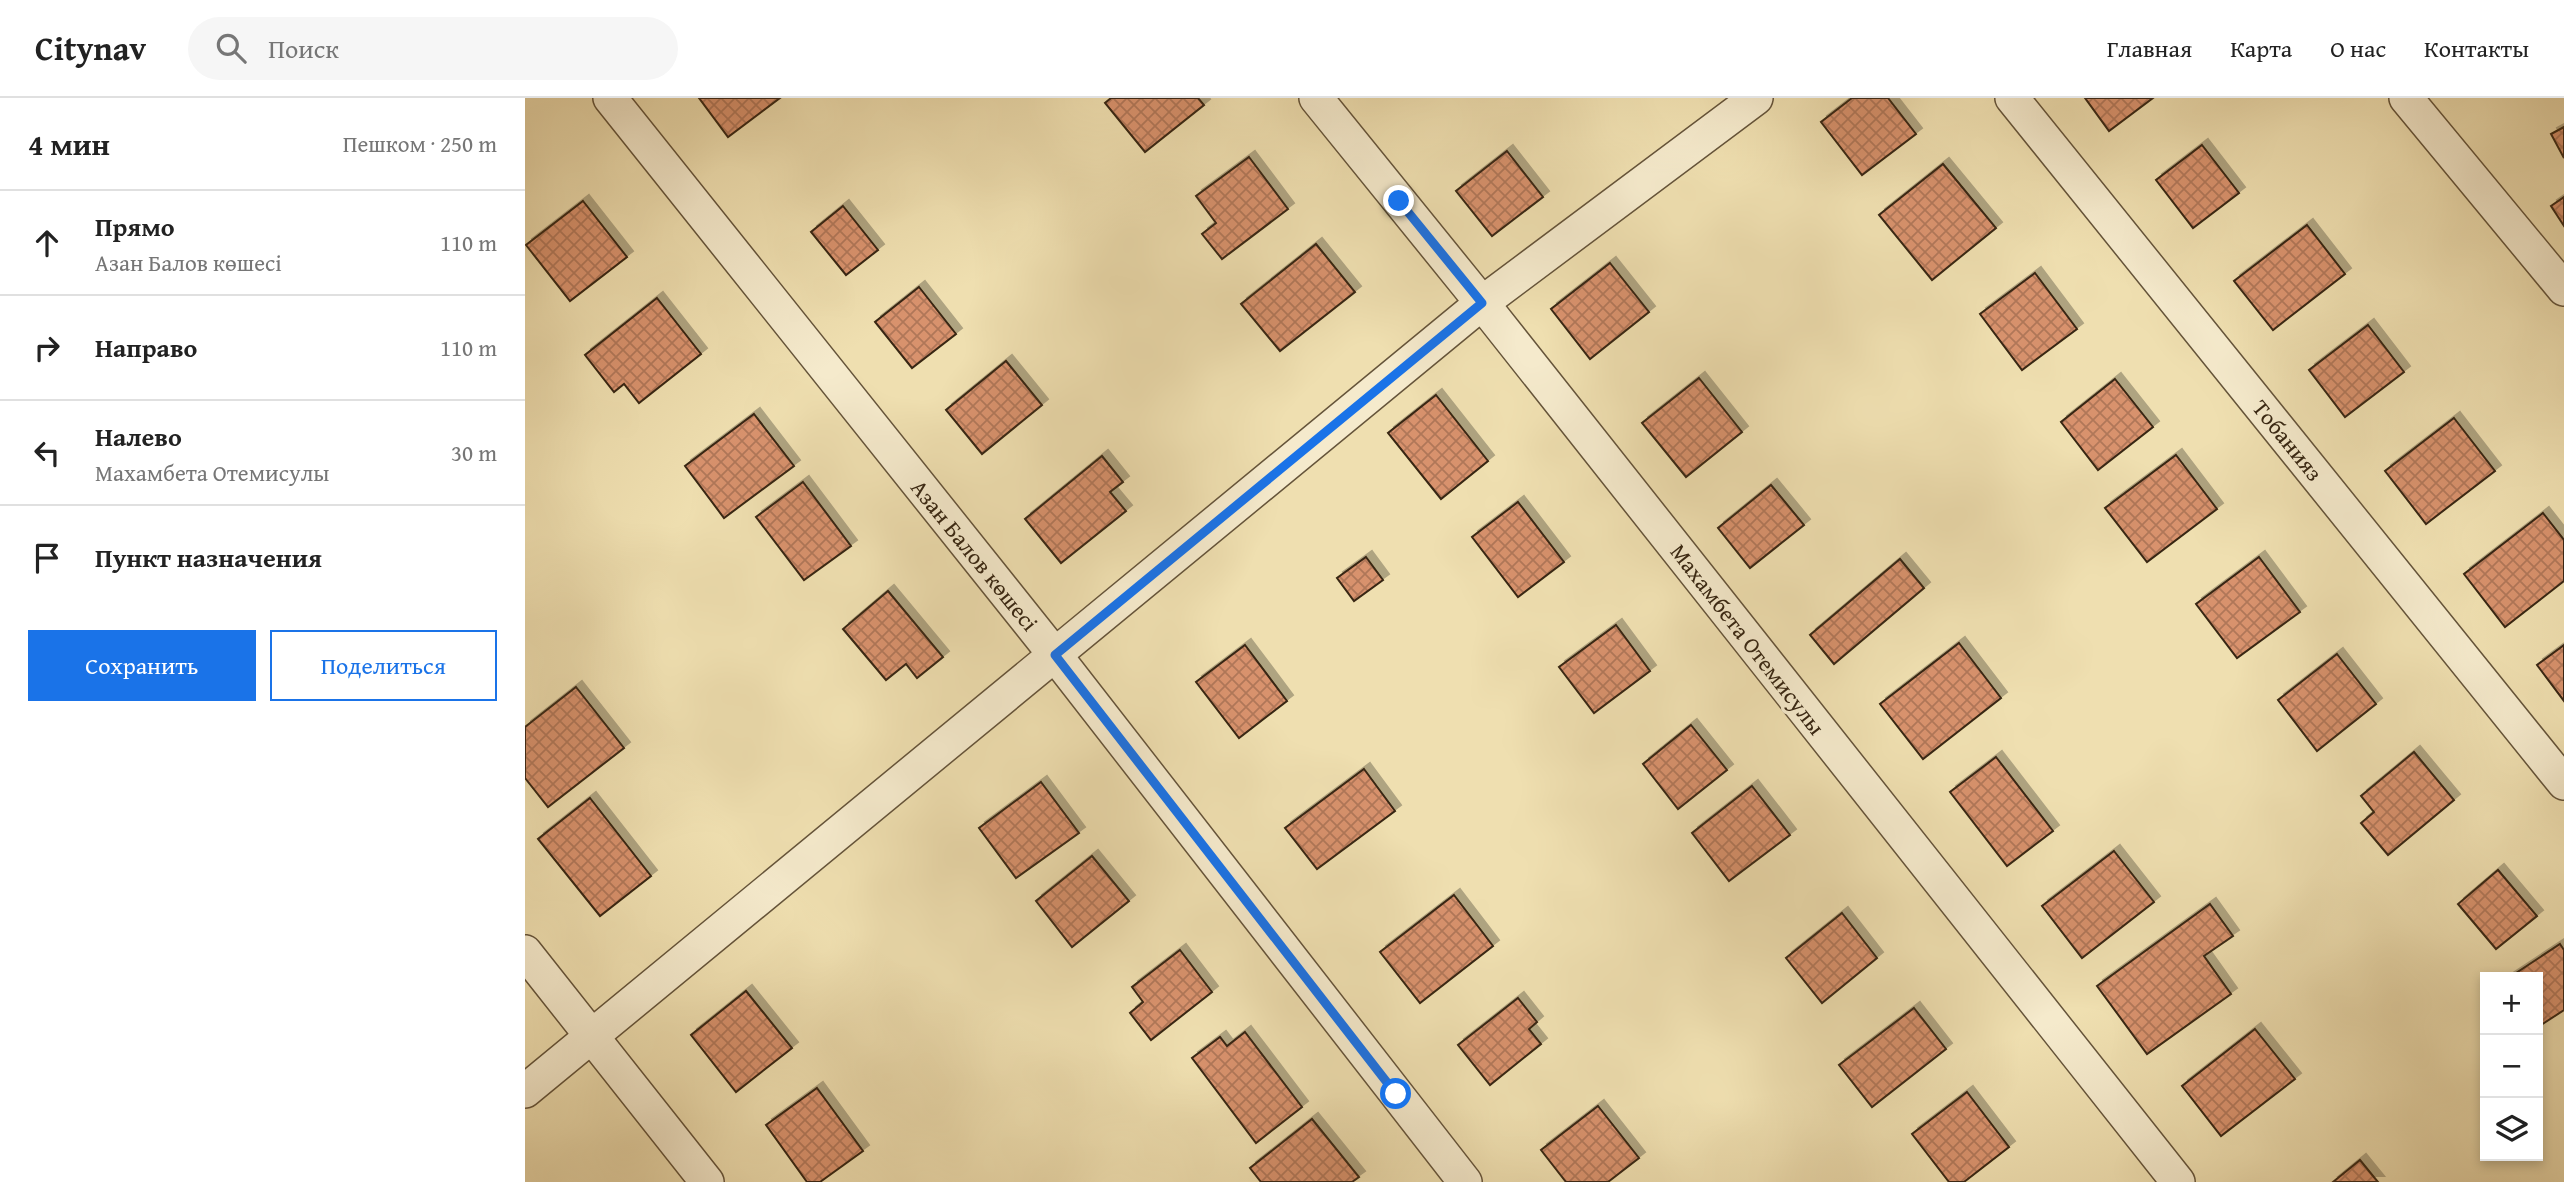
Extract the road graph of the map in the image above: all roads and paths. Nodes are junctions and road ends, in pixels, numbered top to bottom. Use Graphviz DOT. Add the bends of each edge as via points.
graph roads {
  1 [pos="610,98"];
  2 [pos="1316,98"];
  3 [pos="1756,98"];
  4 [pos="2013,98"];
  5 [pos="2406,98"];
  6 [pos="2564,289"];
  7 [pos="1482,303"];
  8 [pos="1055,655"];
  9 [pos="2564,783"];
  10 [pos="525,952"];
  11 [pos="591,1036"];
  12 [pos="525,1091"];
  13 [pos="708,1182"];
  14 [pos="1465,1182"];
  15 [pos="2178,1182"];
  1 -- 8 [label="street, Азан Балов көшесі"];
  2 -- 7 [label="street, Махамбета Отемисулы"];
  3 -- 7 [label="street"];
  4 -- 9 [label="street, Тобанияз"];
  5 -- 6 [label="street"];
  7 -- 8 [label="street"];
  7 -- 15 [label="street, Махамбета Отемисулы"];
  8 -- 11 [label="street"];
  8 -- 14 [label="street, Азан Балов көшесі"];
  10 -- 11 [label="street"];
  11 -- 12 [label="street"];
  11 -- 13 [label="street"];
}
